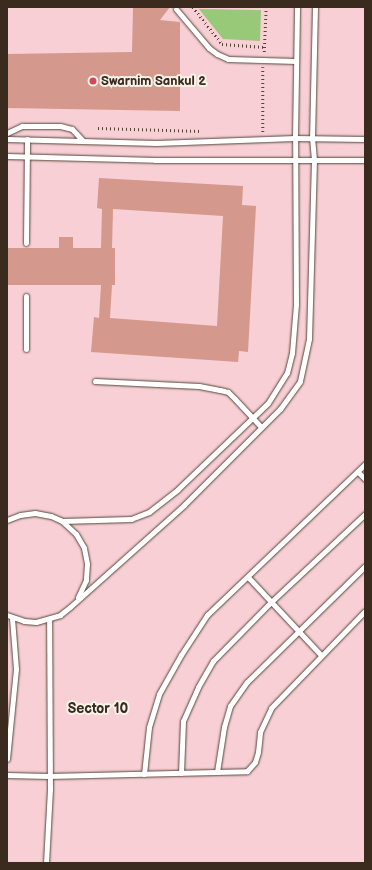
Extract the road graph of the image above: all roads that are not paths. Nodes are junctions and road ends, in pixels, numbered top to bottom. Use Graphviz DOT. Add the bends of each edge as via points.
graph roads {
  1 [pos="297,7"];
  2 [pos="315,7"];
  3 [pos="176,9"];
  4 [pos="296,61"];
  5 [pos="7,133"];
  6 [pos="295,138"];
  7 [pos="7,139"];
  8 [pos="27,139"];
  9 [pos="312,139"];
  10 [pos="365,139"];
  11 [pos="83,141"];
  12 [pos="7,156"];
  13 [pos="26,157"];
  14 [pos="295,160"];
  15 [pos="314,160"];
  16 [pos="365,160"];
  17 [pos="26,243"];
  18 [pos="26,296"];
  19 [pos="26,349"];
  20 [pos="95,381"];
  21 [pos="253,418"];
  22 [pos="261,427"];
  23 [pos="365,464"];
  24 [pos="358,472"];
  25 [pos="365,479"];
  26 [pos="365,514"];
  27 [pos="7,520"];
  28 [pos="62,521"];
  29 [pos="365,566"];
  30 [pos="248,577"];
  31 [pos="272,602"];
  32 [pos="70,607"];
  33 [pos="365,611"];
  34 [pos="10,617"];
  35 [pos="49,619"];
  36 [pos="298,630"];
  37 [pos="321,655"];
  38 [pos="7,759"];
  39 [pos="217,772"];
  40 [pos="181,773"];
  41 [pos="144,774"];
  42 [pos="7,775"];
  43 [pos="49,776"];
  44 [pos="46,863"];
  1 -- 4 [label="lane"];
  2 -- 9 [label="lane"];
  3 -- 4 [label="lane" via="217,54 228,60"];
  4 -- 6 [label="lane"];
  5 -- 11 [label="lane" via="22,126 60,126 72,129"];
  6 -- 9 [label="lane"];
  6 -- 11 [label="lane" via="156,142"];
  6 -- 14 [label="lane"];
  7 -- 8 [label="lane"];
  8 -- 11 [label="lane"];
  8 -- 13 [label="lane"];
  9 -- 10 [label="lane"];
  9 -- 15 [label="lane"];
  12 -- 13 [label="lane"];
  13 -- 14 [label="lane"];
  13 -- 17 [label="lane"];
  14 -- 15 [label="lane"];
  14 -- 21 [label="lane" via="296,304 292,353 287,372 278,389"];
  15 -- 16 [label="lane"];
  15 -- 22 [label="lane" via="305,362 300,381 280,410"];
  18 -- 19 [label="lane"];
  20 -- 21 [label="lane" via="199,386 220,390 228,392"];
  21 -- 22 [label="lane"];
  21 -- 28 [label="lane" via="178,489 149,512 131,519"];
  22 -- 32 [label="lane" via="184,505"];
  23 -- 24 [label="lane"];
  24 -- 25 [label="lane"];
  24 -- 30 [label="lane"];
  26 -- 31 [label="lane"];
  27 -- 28 [label="lane" via="35,513"];
  28 -- 32 [label="lane" via="76,534 84,548 87,564 86,580 80,595"];
  29 -- 36 [label="lane"];
  30 -- 31 [label="lane"];
  30 -- 41 [label="lane" via="207,614 159,694 149,727"];
  31 -- 36 [label="lane"];
  31 -- 40 [label="lane" via="212,662 198,687 184,721"];
  32 -- 35 [label="lane"];
  33 -- 37 [label="lane"];
  34 -- 35 [label="lane" via="36,622"];
  34 -- 38 [label="lane" via="16,669"];
  35 -- 43 [label="lane"];
  36 -- 37 [label="lane"];
  36 -- 39 [label="lane" via="247,682 230,706"];
  37 -- 39 [label="lane" via="271,708 260,732 255,762 247,771"];
  39 -- 40 [label="lane"];
  40 -- 41 [label="lane"];
  41 -- 43 [label="lane"];
  42 -- 43 [label="lane"];
  43 -- 44 [label="lane"];
}
